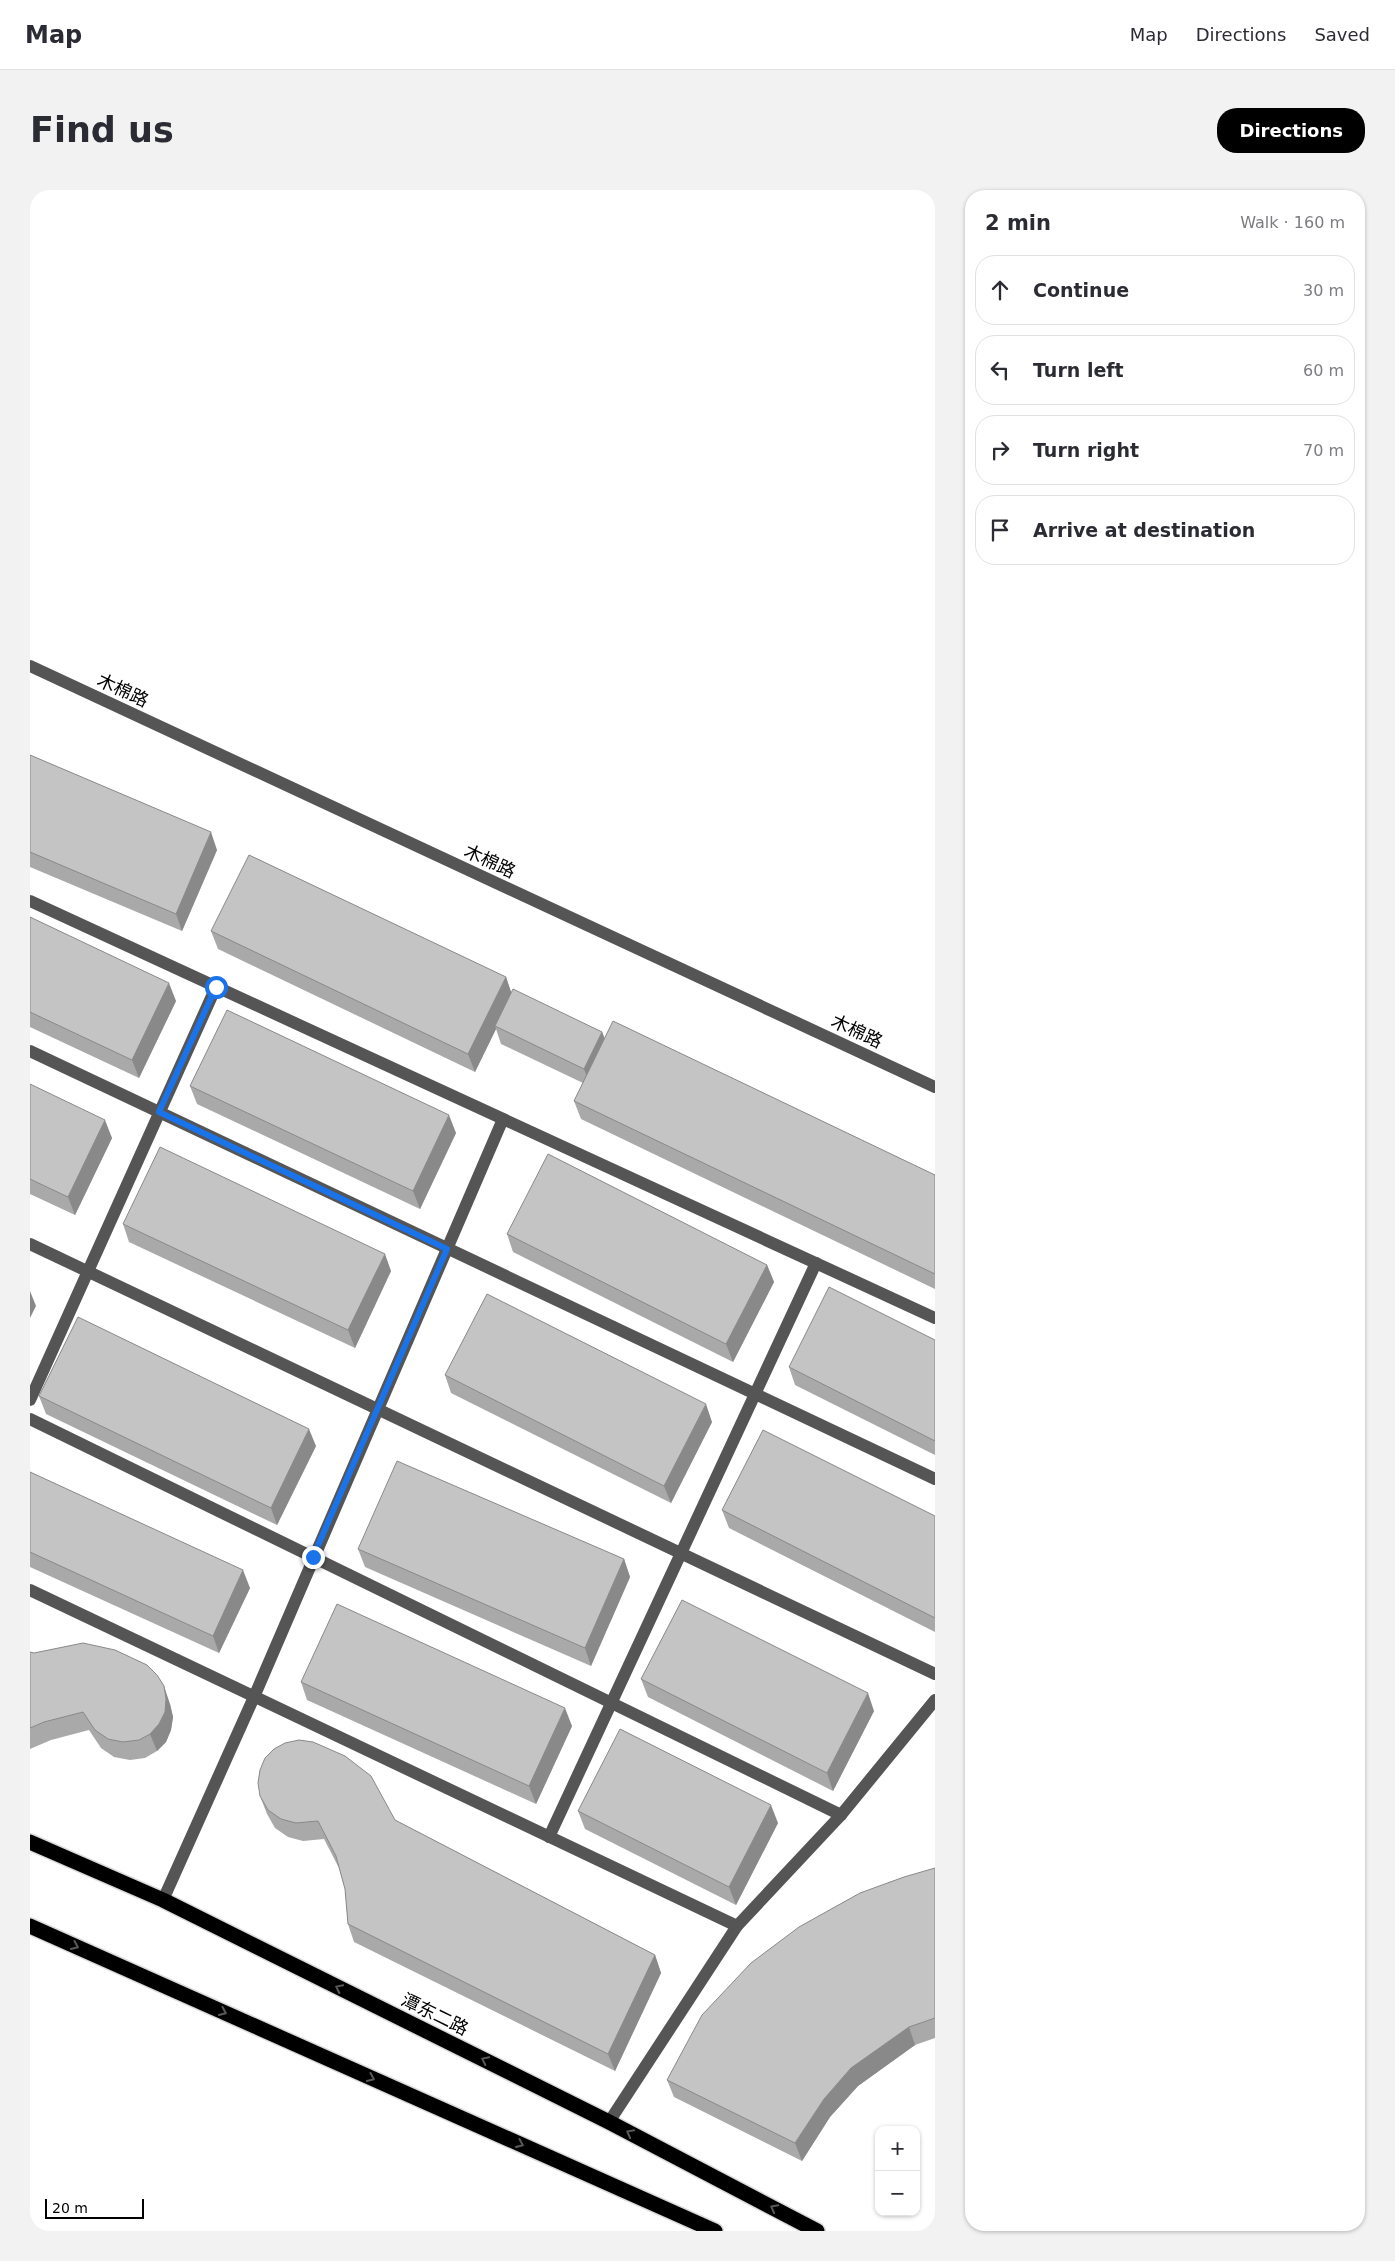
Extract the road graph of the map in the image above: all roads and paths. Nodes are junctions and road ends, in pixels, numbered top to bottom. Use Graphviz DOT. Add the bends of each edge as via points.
graph roads {
  1 [pos="30,666"];
  2 [pos="30,901"];
  3 [pos="216,987"];
  4 [pos="30,1052"];
  5 [pos="935,1087"];
  6 [pos="159,1112"];
  7 [pos="503,1119"];
  8 [pos="30,1244"];
  9 [pos="447,1249"];
  10 [pos="816,1263"];
  11 [pos="88,1271"];
  12 [pos="935,1318"];
  13 [pos="755,1394"];
  14 [pos="30,1400"];
  15 [pos="378,1409"];
  16 [pos="30,1418"];
  17 [pos="935,1480"];
  18 [pos="681,1553"];
  19 [pos="313,1557"];
  20 [pos="30,1590"];
  21 [pos="935,1674"];
  22 [pos="254,1697"];
  23 [pos="935,1700"];
  24 [pos="611,1702"];
  25 [pos="841,1815"];
  26 [pos="549,1837"];
  27 [pos="30,1842"];
  28 [pos="163,1900"];
  29 [pos="30,1926"];
  30 [pos="737,1926"];
  31 [pos="610,2122"];
  32 [pos="715,2231"];
  33 [pos="817,2231"];
  1 -- 5 [label="street, 木棉路"];
  2 -- 3 [label="street"];
  3 -- 6 [label="street"];
  3 -- 7 [label="street"];
  4 -- 6 [label="street"];
  6 -- 9 [label="street"];
  6 -- 11 [label="street"];
  7 -- 9 [label="street"];
  7 -- 10 [label="street"];
  8 -- 11 [label="street"];
  9 -- 13 [label="street"];
  9 -- 15 [label="street"];
  10 -- 12 [label="street"];
  10 -- 13 [label="street"];
  11 -- 14 [label="street"];
  11 -- 15 [label="street"];
  13 -- 17 [label="street"];
  13 -- 18 [label="street"];
  15 -- 18 [label="street"];
  15 -- 19 [label="street"];
  16 -- 19 [label="street"];
  18 -- 21 [label="street"];
  18 -- 24 [label="street"];
  19 -- 22 [label="street"];
  19 -- 24 [label="street"];
  20 -- 22 [label="street"];
  22 -- 26 [label="street"];
  22 -- 28 [label="street"];
  23 -- 25 [label="street"];
  24 -- 25 [label="street"];
  24 -- 26 [label="street"];
  25 -- 30 [label="street"];
  26 -- 30 [label="street"];
  27 -- 28 [label="highway, 潭东二路"];
  31 -- 28 [label="highway, 潭东二路, one-way"];
  29 -- 32 [label="highway, one-way"];
  30 -- 31 [label="street"];
  33 -- 31 [label="highway, 潭东二路, one-way"];
}
